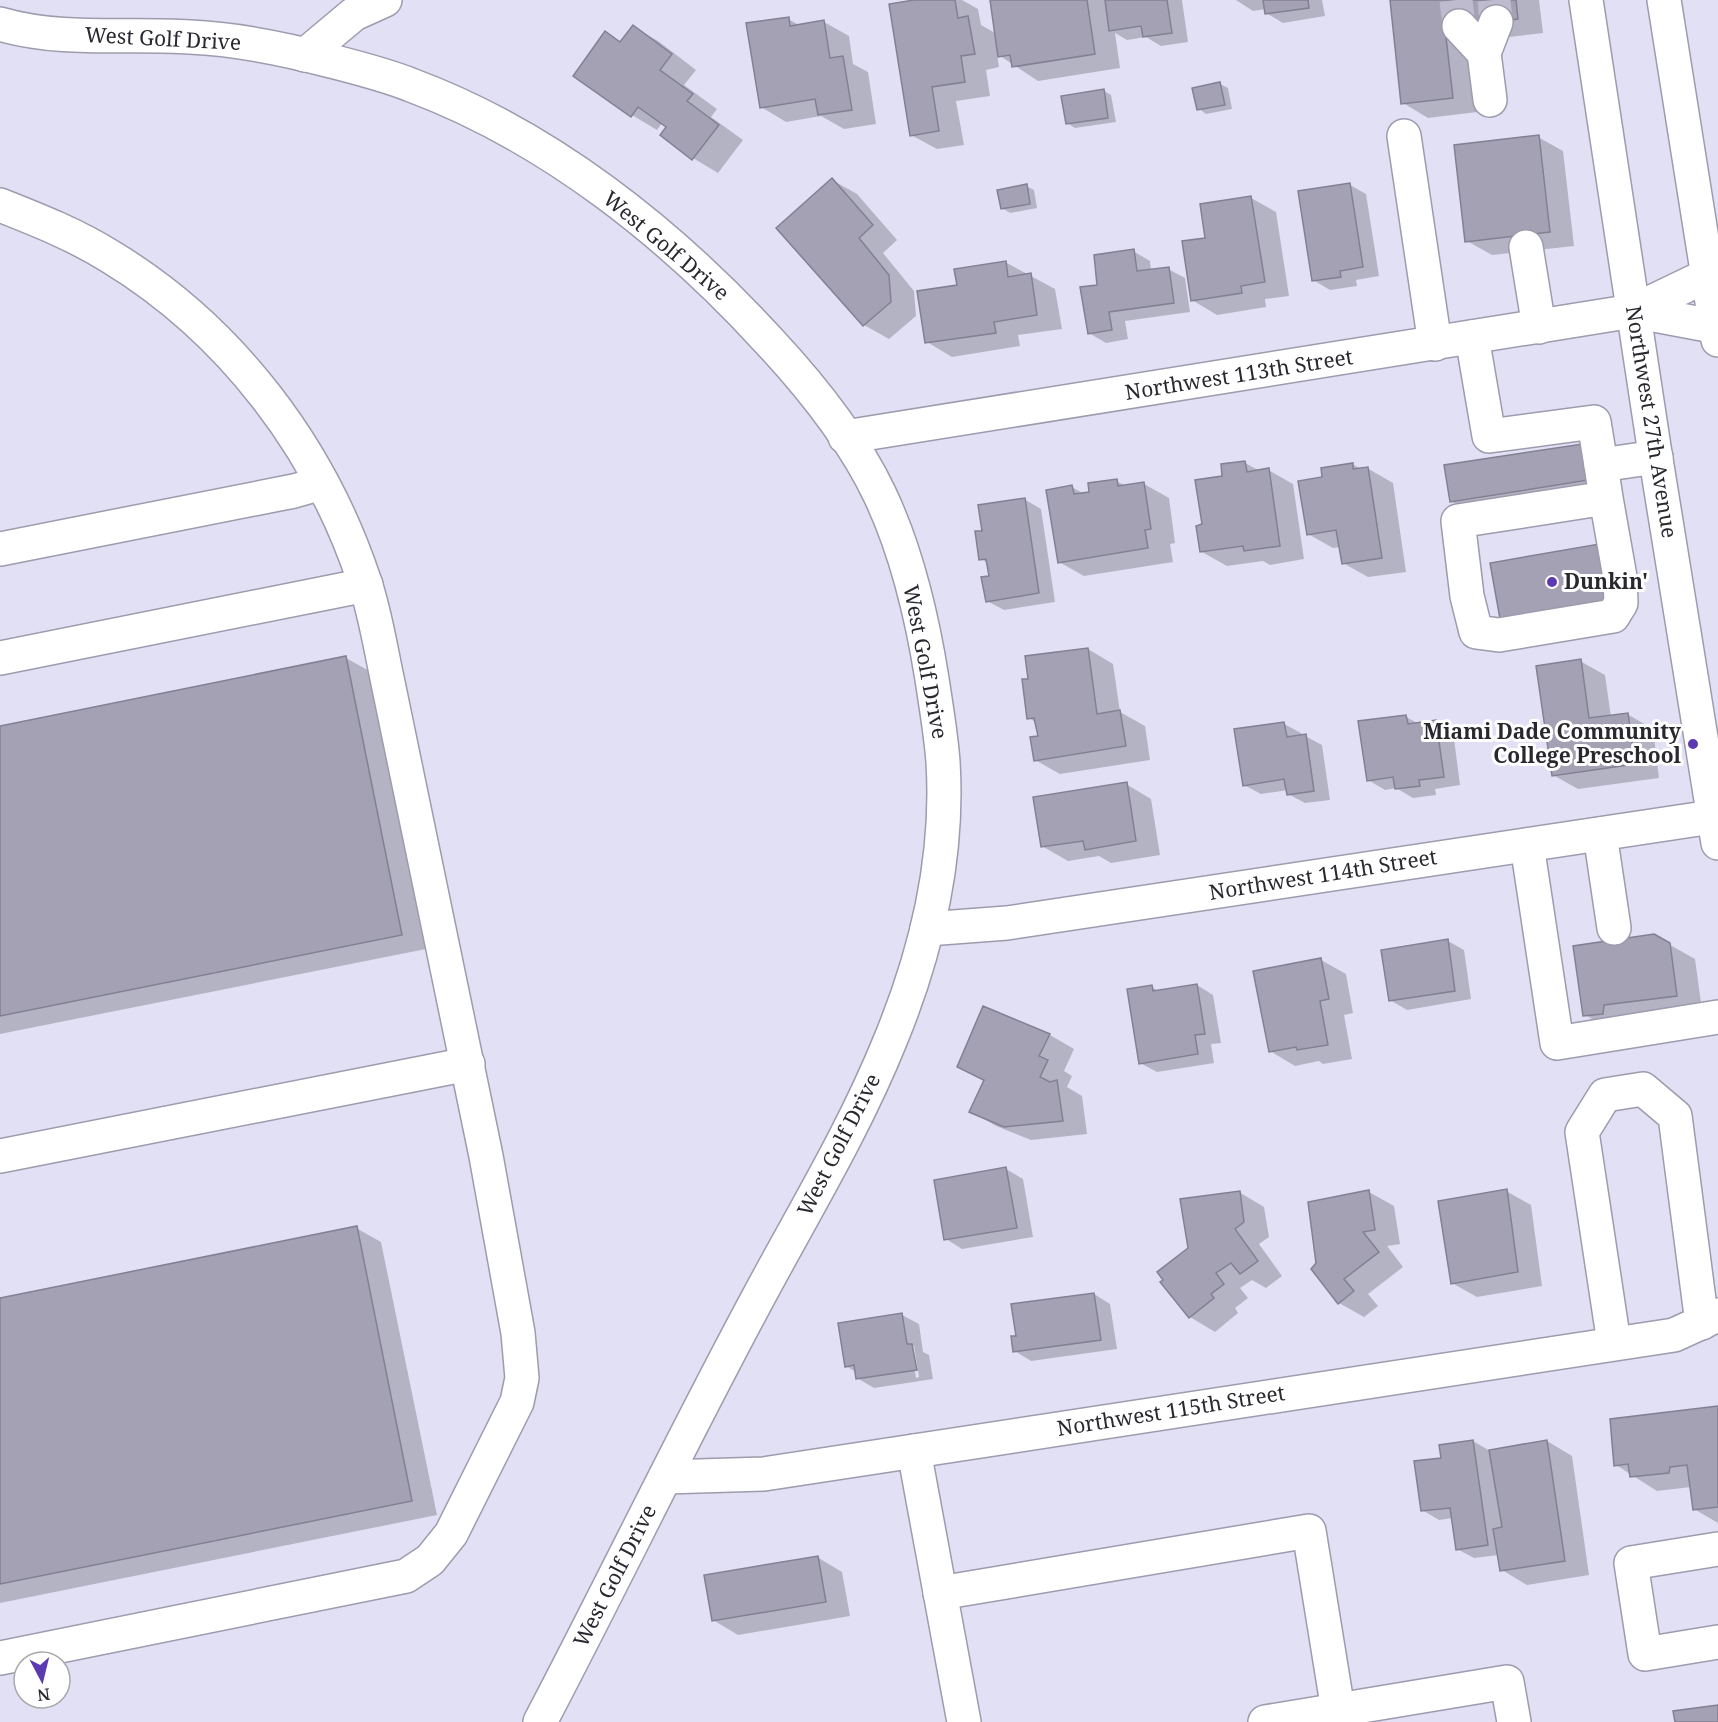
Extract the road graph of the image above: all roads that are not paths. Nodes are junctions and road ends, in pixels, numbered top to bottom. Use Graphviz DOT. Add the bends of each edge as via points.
graph roads {
  1 [pos="385,0"];
  2 [pos="1586,0"];
  3 [pos="1664,0"];
  4 [pos="1496,22"];
  5 [pos="0,24"];
  6 [pos="1459,26"];
  7 [pos="1484,53"];
  8 [pos="305,55"];
  9 [pos="1490,100"];
  10 [pos="1404,136"];
  11 [pos="0,205"];
  12 [pos="1526,247"];
  13 [pos="1713,275"];
  14 [pos="1633,311"];
  15 [pos="1539,327"];
  16 [pos="1717,332"];
  17 [pos="1472,338"];
  18 [pos="1435,344"];
  19 [pos="845,437"];
  20 [pos="1656,457"];
  21 [pos="1601,465"];
  22 [pos="322,483"];
  23 [pos="1606,498"];
  24 [pos="0,549"];
  25 [pos="366,585"];
  26 [pos="0,658"];
  27 [pos="1716,825"];
  28 [pos="1599,834"];
  29 [pos="1527,845"];
  30 [pos="1614,928"];
  31 [pos="927,929"];
  32 [pos="1718,1017"];
  33 [pos="468,1064"];
  34 [pos="0,1156"];
  35 [pos="1703,1328"];
  36 [pos="1614,1343"];
  37 [pos="914,1451"];
  38 [pos="666,1477"];
  39 [pos="1718,1550"];
  40 [pos="940,1593"];
  41 [pos="1718,1642"];
  42 [pos="0,1658"];
  43 [pos="1338,1710"];
  44 [pos="540,1722"];
  45 [pos="964,1722"];
  46 [pos="1265,1722"];
  47 [pos="1514,1722"];
  1 -- 8 [label="street" via="354,14"];
  2 -- 14 [label="street, Northwest 27th Avenue"];
  3 -- 13 [label="street"];
  4 -- 7 [label="street"];
  5 -- 8 [label="street, West Golf Drive" via="40,34 239,41"];
  6 -- 7 [label="street"];
  7 -- 9 [label="street"];
  8 -- 19 [label="street, West Golf Drive" via="406,82 472,110 518,135 600,190 742,312 800,376"];
  10 -- 18 [label="street"];
  11 -- 22 [label="street" via="93,246 183,308 254,381 284,419"];
  12 -- 15 [label="street"];
  13 -- 14 [label="street, Northwest 113th Street"];
  13 -- 16 [label="street"];
  14 -- 15 [label="street, Northwest 113th Street"];
  14 -- 16 [label="street, Northwest 113th Street"];
  14 -- 20 [label="street, Northwest 27th Avenue"];
  15 -- 17 [label="street, Northwest 113th Street"];
  17 -- 18 [label="street, Northwest 113th Street"];
  17 -- 21 [label="street" via="1489,436 1594,422"];
  18 -- 19 [label="street, Northwest 113th Street"];
  19 -- 31 [label="street, West Golf Drive" via="875,486 894,530 929,659 944,784 938,864"];
  20 -- 21 [label="street"];
  20 -- 27 [label="street, Northwest 27th Avenue"];
  21 -- 23 [label="street"];
  22 -- 24 [label="street"];
  22 -- 25 [label="street"];
  23 -- 23 [label="street" via="1622,603 1613,616 1499,635 1476,633 1467,596 1458,521"];
  25 -- 26 [label="street"];
  25 -- 33 [label="street"];
  27 -- 28 [label="street, Northwest 114th Street"];
  28 -- 29 [label="street, Northwest 114th Street"];
  28 -- 30 [label="street"];
  29 -- 31 [label="street, Northwest 114th Street" via="1007,923"];
  29 -- 32 [label="street" via="1557,1043"];
  31 -- 38 [label="street, West Golf Drive" via="891,1040 850,1129"];
  33 -- 34 [label="street"];
  33 -- 42 [label="street" via="518,1333 522,1378 517,1402 459,1520 440,1548 430,1560 394,1580"];
  35 -- 36 [label="street, Northwest 115th Street"];
  35 -- 36 [label="street" via="1675,1116 1643,1089 1605,1095 1582,1132"];
  36 -- 37 [label="street, Northwest 115th Street"];
  37 -- 38 [label="street, Northwest 115th Street" via="764,1474"];
  37 -- 40 [label="street"];
  38 -- 44 [label="street, West Golf Drive"];
  39 -- 41 [label="street" via="1631,1563 1645,1654"];
  40 -- 43 [label="street" via="1309,1531"];
  40 -- 45 [label="street"];
  43 -- 46 [label="street"];
  43 -- 47 [label="street" via="1507,1682"];
}
